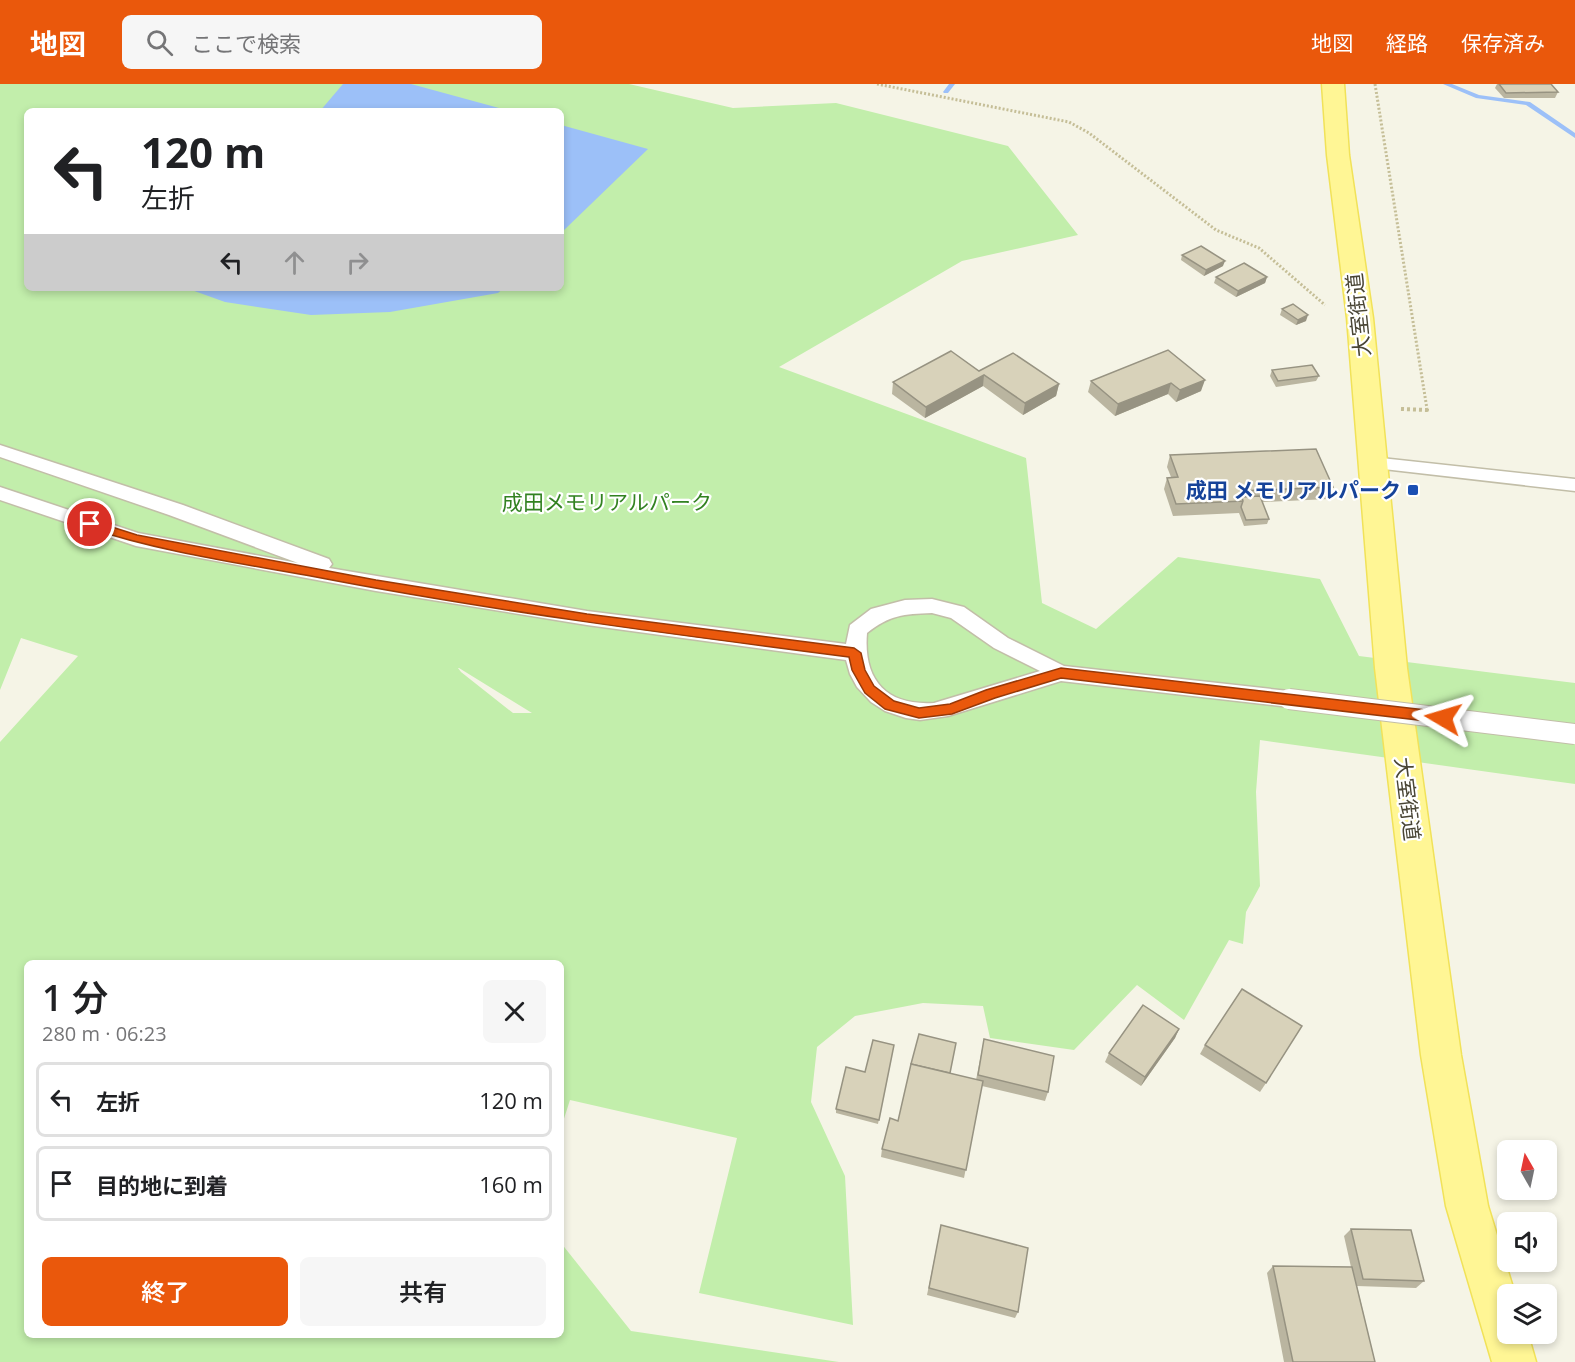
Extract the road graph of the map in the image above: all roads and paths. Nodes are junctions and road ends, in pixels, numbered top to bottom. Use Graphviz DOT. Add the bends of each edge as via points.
graph roads {
  1 [pos="877,84"];
  2 [pos="1333,84"];
  3 [pos="1375,84"];
  4 [pos="1360,318"];
  5 [pos="1367,407"];
  6 [pos="0,452"];
  7 [pos="1372,463"];
  8 [pos="1575,485"];
  9 [pos="0,493"];
  10 [pos="376,584"];
  11 [pos="854,653"];
  12 [pos="1061,673"];
  13 [pos="1575,734"];
  14 [pos="1514,1362"];
  1 -- 4 [label="path" via="1069,122 1216,230 1259,248 1320,303"];
  2 -- 4 [label="main road, 大室街道" via="1338,155"];
  3 -- 5 [label="path" via="1427,410"];
  4 -- 5 [label="main road, 大室街道"];
  5 -- 7 [label="main road, 大室街道"];
  6 -- 10 [label="lane" via="176,510"];
  7 -- 8 [label="lane"];
  7 -- 14 [label="main road, 大室街道" via="1391,668 1441,1055 1467,1206"];
  9 -- 10 [label="lane" via="136,539"];
  10 -- 11 [label="lane" via="587,618"];
  11 -- 12 [label="lane" via="858,670 870,689 890,705 919,713 952,709"];
  11 -- 12 [label="lane" via="857,630 878,614 932,606 957,612 1001,643"];
  12 -- 13 [label="lane, bridge"];
}
